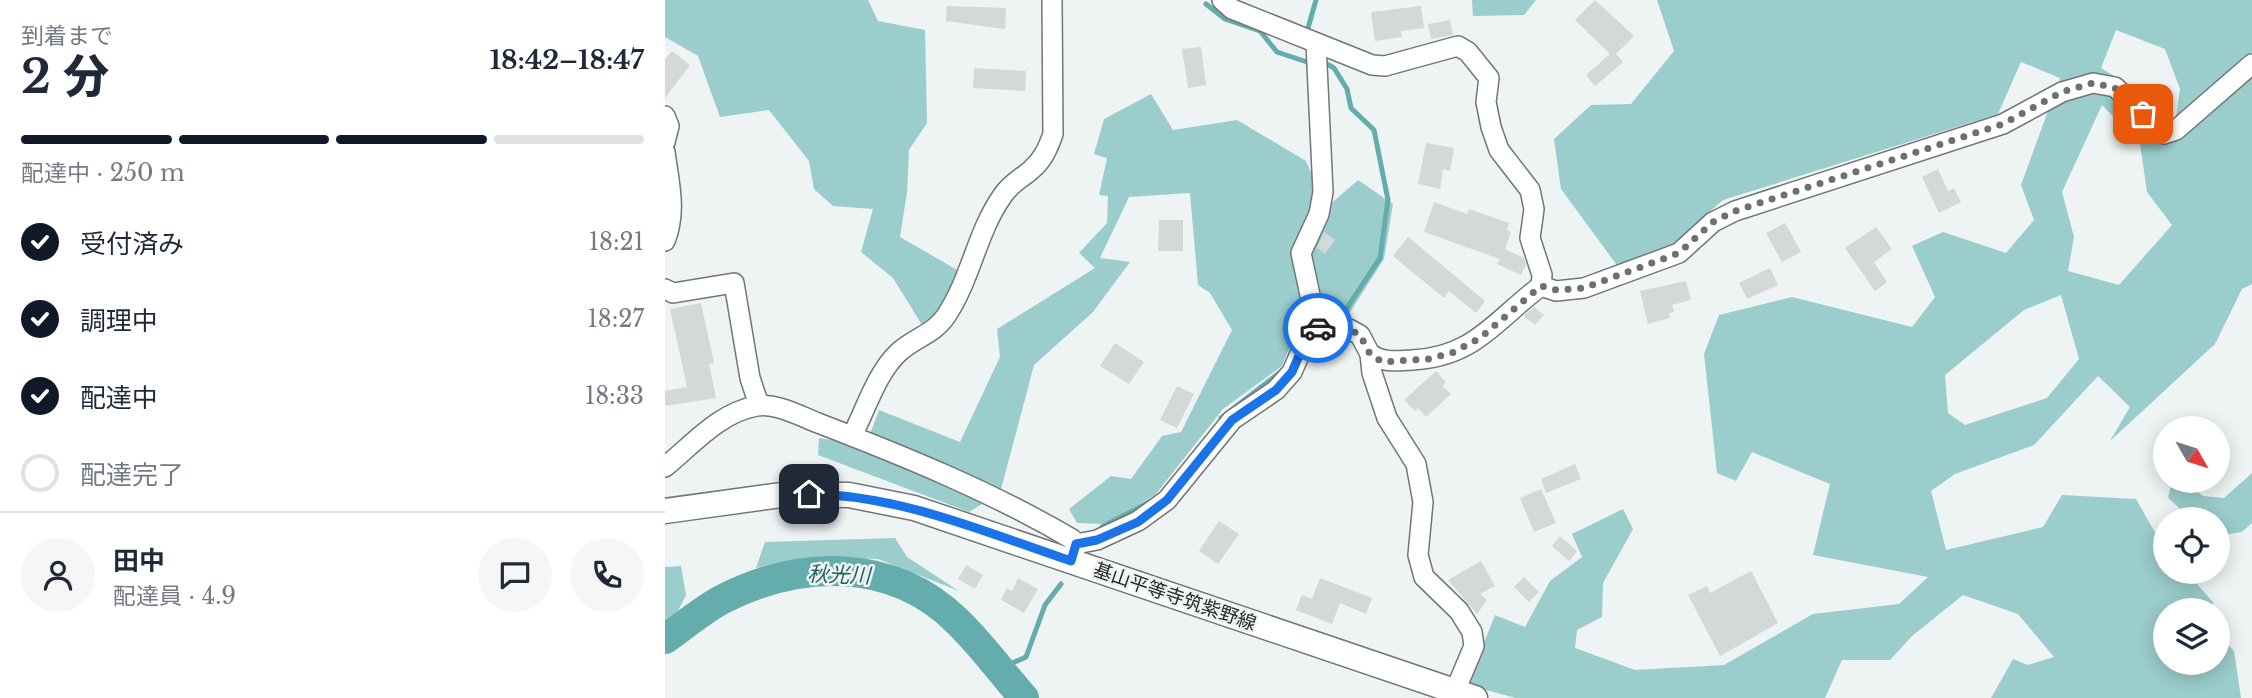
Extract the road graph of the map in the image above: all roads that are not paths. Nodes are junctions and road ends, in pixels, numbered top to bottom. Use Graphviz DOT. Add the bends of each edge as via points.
graph roads {
  1 [pos="1052,0"];
  2 [pos="1222,0"];
  3 [pos="1316,44"];
  4 [pos="2252,64"];
  5 [pos="665,116"];
  6 [pos="665,142"];
  7 [pos="665,152"];
  8 [pos="665,241"];
  9 [pos="1541,286"];
  10 [pos="665,289"];
  11 [pos="1311,328"];
  12 [pos="1370,354"];
  13 [pos="759,405"];
  14 [pos="852,436"];
  15 [pos="665,467"];
  16 [pos="665,512"];
  17 [pos="1074,553"];
  18 [pos="1465,695"];
  1 -- 14 [label="street" via="1053,134 1045,154 1005,191 945,319 888,365"];
  2 -- 3 [label="street" via="1232,9"];
  3 -- 9 [label="street" via="1385,66 1458,46 1468,52 1489,78 1486,102 1499,150 1529,190 1534,209 1530,238"];
  3 -- 11 [label="street" via="1323,192 1319,214 1301,253 1313,309"];
  4 -- 9 [label="street" via="2176,130 2164,134 2115,88 2093,83 2062,92 2003,124 1735,211 1713,222 1679,253 1584,288"];
  5 -- 6 [label="street" via="669,126"];
  7 -- 8 [label="street" via="672,203"];
  9 -- 12 [label="street" via="1508,317 1452,353 1382,362"];
  10 -- 13 [label="street" via="673,293 734,283"];
  11 -- 12 [label="street" via="1349,329 1360,335"];
  11 -- 17 [label="street" via="1292,372 1276,390 1232,420 1167,500 1138,522"];
  12 -- 18 [label="street" via="1387,418 1416,464 1423,502 1418,555 1424,577 1459,611 1472,632"];
  13 -- 14 [label="street"];
  13 -- 15 [label="street" via="729,414"];
  14 -- 17 [label="street" via="1055,529"];
  16 -- 17 [label="main road, 基山平等寺筑紫野線" via="789,494 849,495 914,508"];
  17 -- 18 [label="main road, 基山平等寺筑紫野線"];
}
